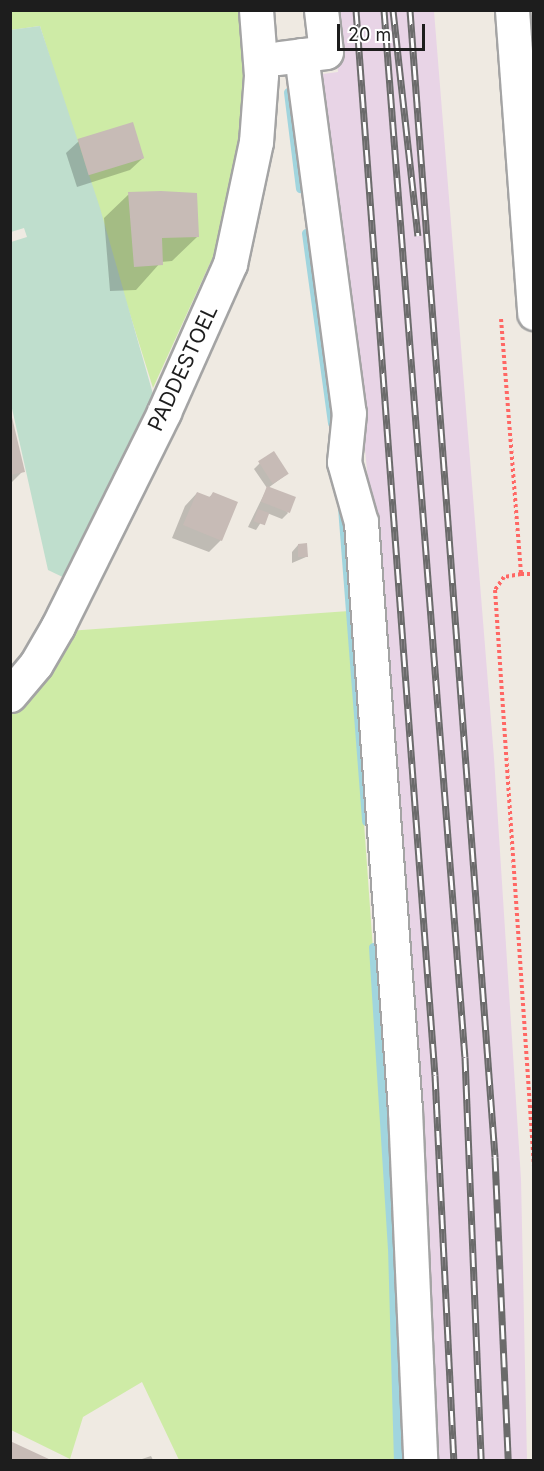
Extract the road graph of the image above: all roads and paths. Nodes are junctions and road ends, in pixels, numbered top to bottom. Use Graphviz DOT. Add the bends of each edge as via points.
graph roads {
  1 [pos="256,10"];
  2 [pos="321,10"];
  3 [pos="512,10"];
  4 [pos="301,55"];
  5 [pos="260,60"];
  6 [pos="534,313"];
  7 [pos="521,574"];
  8 [pos="10,695"];
  9 [pos="534,1166"];
  10 [pos="420,1461"];
  1 -- 5 [label="street, PADDESTOEL"];
  2 -- 4 [label="street" via="326,52"];
  3 -- 6 [label="street"];
  4 -- 5 [label="street"];
  4 -- 10 [label="street" via="349,413 344,462 361,522 405,1110"];
  5 -- 8 [label="street, PADDESTOEL" via="256,142 230,264 164,412 58,626 36,664"];
  7 -- 9 [label="path" via="504,577 495,590"];
}
